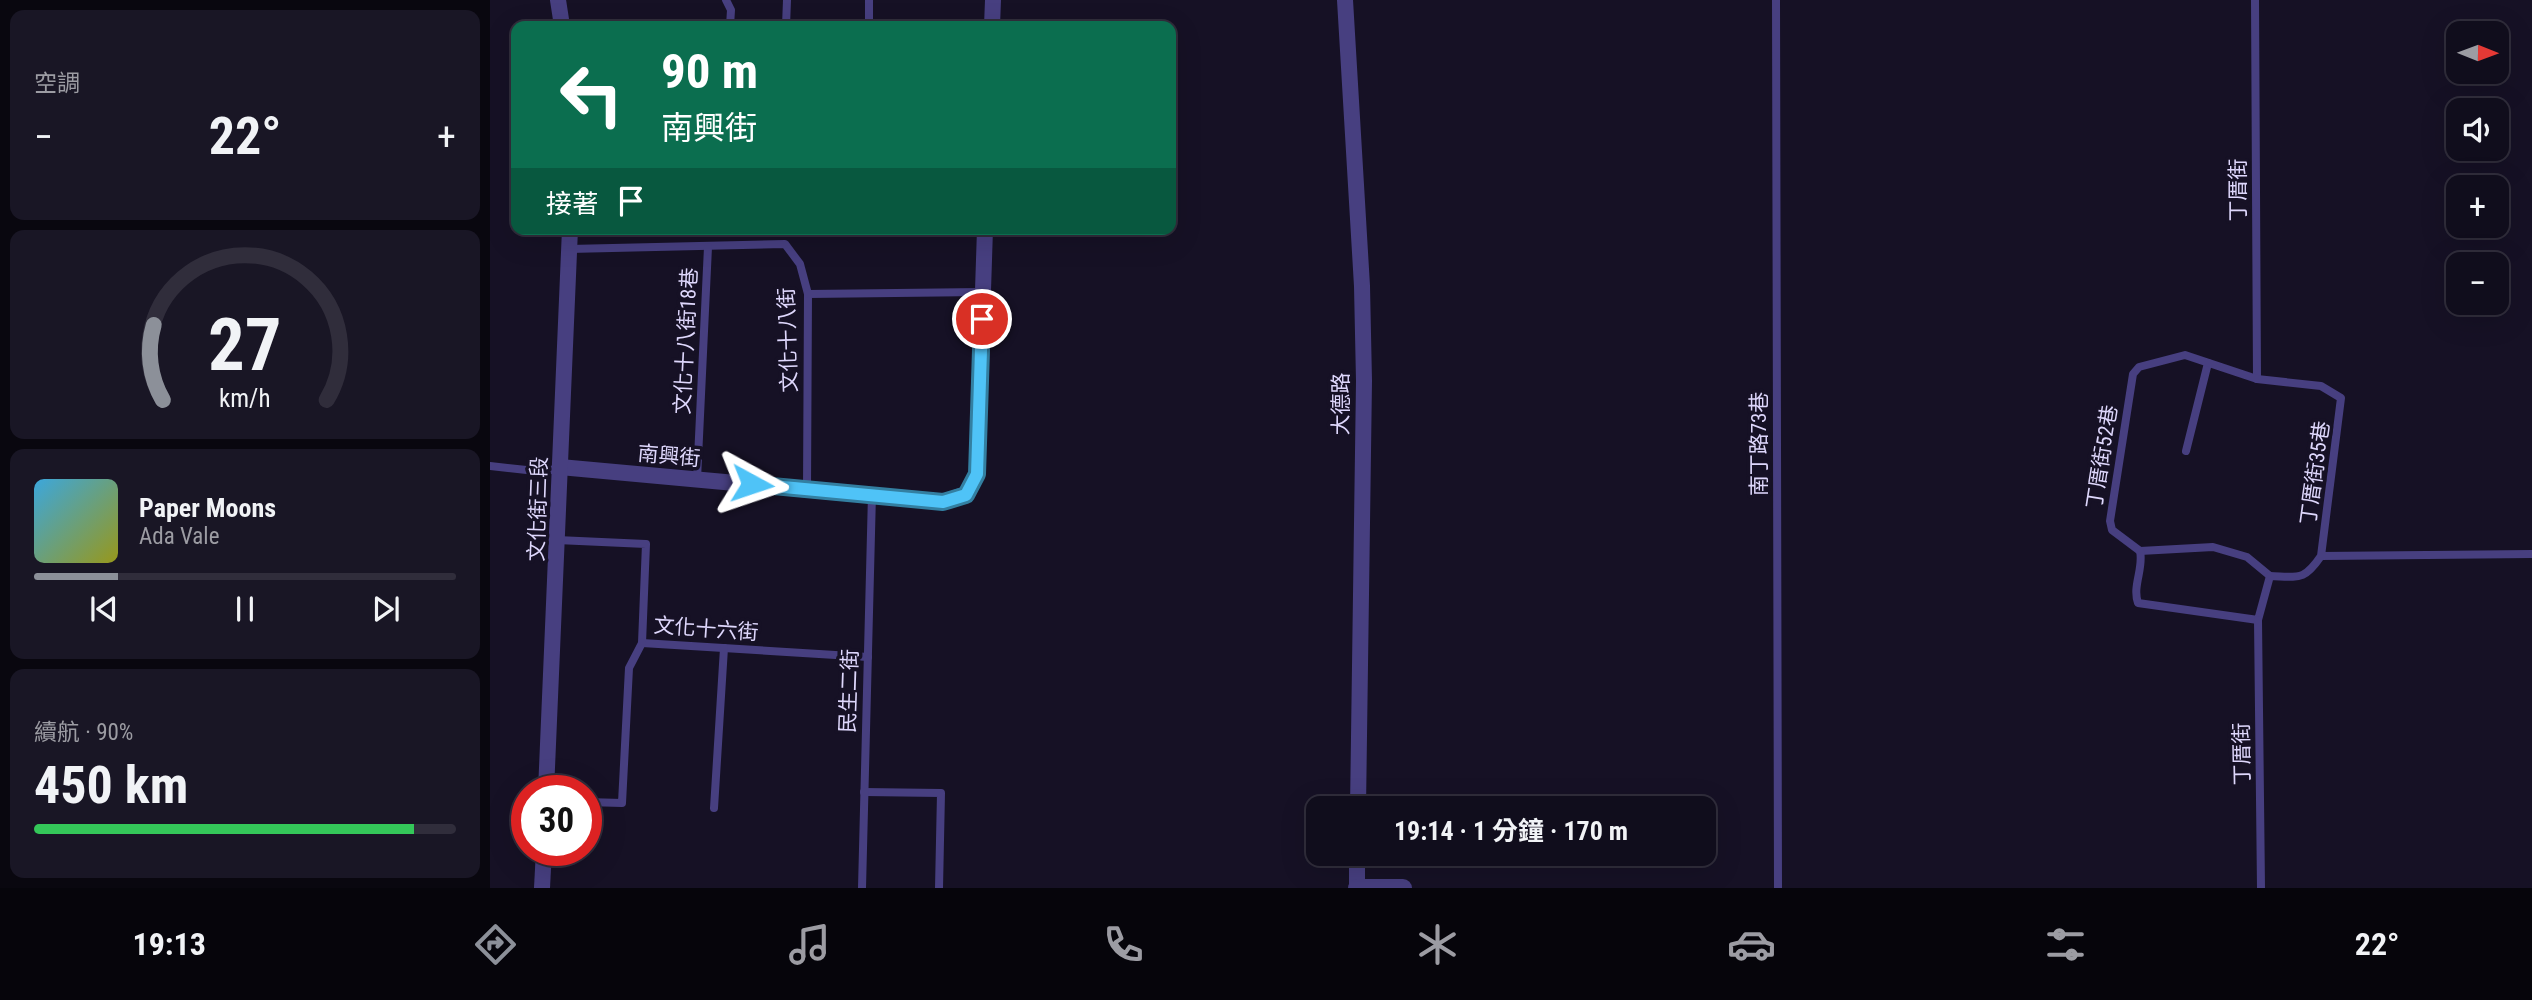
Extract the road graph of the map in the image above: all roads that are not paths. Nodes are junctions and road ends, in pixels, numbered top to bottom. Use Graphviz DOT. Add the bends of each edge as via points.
graph roads {
  1 [pos="558,0"];
  2 [pos="726,0"];
  3 [pos="787,0"];
  4 [pos="869,0"];
  5 [pos="993,0"];
  6 [pos="1345,0"];
  7 [pos="1776,0"];
  8 [pos="2255,0"];
  9 [pos="561,21"];
  10 [pos="730,21"];
  11 [pos="786,21"];
  12 [pos="869,21"];
  13 [pos="992,21"];
  14 [pos="570,235"];
  15 [pos="985,235"];
  16 [pos="708,247"];
  17 [pos="569,249"];
  18 [pos="983,292"];
  19 [pos="808,294"];
  20 [pos="2208,363"];
  21 [pos="2257,379"];
  22 [pos="2186,452"];
  23 [pos="490,466"];
  24 [pos="560,467"];
  25 [pos="697,479"];
  26 [pos="807,489"];
  27 [pos="872,495"];
  28 [pos="557,540"];
  29 [pos="2140,551"];
  30 [pos="2532,554"];
  31 [pos="2321,556"];
  32 [pos="2270,576"];
  33 [pos="2258,620"];
  34 [pos="642,643"];
  35 [pos="724,648"];
  36 [pos="868,657"];
  37 [pos="547,775"];
  38 [pos="864,792"];
  39 [pos="1358,796"];
  40 [pos="602,802"];
  41 [pos="714,808"];
  42 [pos="543,866"];
  43 [pos="1357,866"];
  44 [pos="1357,887"];
  45 [pos="542,888"];
  46 [pos="862,888"];
  47 [pos="939,888"];
  48 [pos="1403,888"];
  49 [pos="1778,888"];
  50 [pos="2261,888"];
  1 -- 9 [label="street"];
  2 -- 10 [label="lane"];
  3 -- 11 [label="lane"];
  4 -- 12 [label="lane"];
  5 -- 13 [label="street"];
  6 -- 39 [label="street, 大德路" via="1364,381"];
  7 -- 49 [label="lane, 南丁路73巷"];
  8 -- 21 [label="lane, 丁厝街"];
  14 -- 17 [label="street, 文化街三段"];
  15 -- 18 [label="street, 南興街"];
  16 -- 17 [label="lane, 文化十八街"];
  16 -- 19 [label="lane, 文化十八街" via="785,244 800,264"];
  16 -- 25 [label="lane, 文化十八街18巷"];
  17 -- 24 [label="street, 文化街三段"];
  18 -- 19 [label="lane"];
  18 -- 27 [label="street, 南興街" via="977,474 966,495 943,502"];
  19 -- 26 [label="lane, 文化十八街"];
  20 -- 21 [label="lane, 丁厝街52巷"];
  20 -- 22 [label="lane"];
  20 -- 29 [label="lane, 丁厝街52巷" via="2185,355 2139,367 2133,374 2110,522 2112,530"];
  21 -- 31 [label="lane, 丁厝街35巷" via="2321,386 2341,397"];
  23 -- 24 [label="lane" via="545,472"];
  24 -- 25 [label="street, 南興街"];
  24 -- 28 [label="street, 文化街三段"];
  25 -- 26 [label="street, 南興街"];
  26 -- 27 [label="street, 南興街"];
  27 -- 36 [label="lane, 民生二街"];
  28 -- 34 [label="lane, 文化十六街" via="646,544"];
  28 -- 37 [label="street, 文化街三段"];
  29 -- 32 [label="lane" via="2213,547 2247,557"];
  29 -- 33 [label="lane" via="2138,603"];
  30 -- 31 [label="lane"];
  31 -- 32 [label="lane" via="2308,574"];
  32 -- 33 [label="lane"];
  33 -- 50 [label="lane, 丁厝街"];
  34 -- 35 [label="lane, 文化十六街"];
  34 -- 40 [label="lane" via="629,668 622,803"];
  35 -- 36 [label="lane, 文化十六街"];
  35 -- 41 [label="lane"];
  36 -- 38 [label="lane, 民生二街"];
  38 -- 46 [label="lane, 民生二街"];
  38 -- 47 [label="lane" via="941,793"];
  42 -- 45 [label="street"];
  43 -- 44 [label="street"];
  44 -- 48 [label="street"];
}
